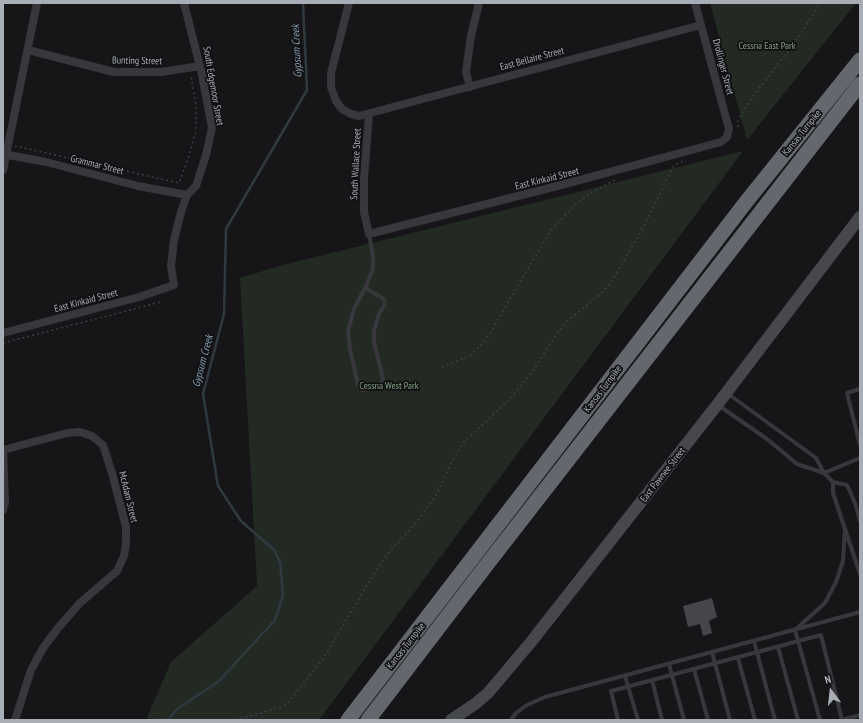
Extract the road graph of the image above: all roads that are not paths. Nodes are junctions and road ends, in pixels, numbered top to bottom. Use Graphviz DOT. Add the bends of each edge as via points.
graph roads {
  1 [pos="37,3"];
  2 [pos="184,3"];
  3 [pos="348,3"];
  4 [pos="479,3"];
  5 [pos="695,3"];
  6 [pos="701,24"];
  7 [pos="28,50"];
  8 [pos="860,60"];
  9 [pos="200,66"];
  10 [pos="860,84"];
  11 [pos="470,87"];
  12 [pos="369,114"];
  13 [pos="727,137"];
  14 [pos="5,154"];
  15 [pos="3,170"];
  16 [pos="187,195"];
  17 [pos="860,217"];
  18 [pos="369,234"];
  19 [pos="174,286"];
  20 [pos="365,288"];
  21 [pos="3,333"];
  22 [pos="860,389"];
  23 [pos="727,392"];
  24 [pos="717,405"];
  25 [pos="860,444"];
  26 [pos="3,450"];
  27 [pos="860,458"];
  28 [pos="824,472"];
  29 [pos="833,482"];
  30 [pos="3,510"];
  31 [pos="860,521"];
  32 [pos="846,528"];
  33 [pos="860,574"];
  34 [pos="860,612"];
  35 [pos="795,630"];
  36 [pos="754,641"];
  37 [pos="798,642"];
  38 [pos="778,647"];
  39 [pos="712,652"];
  40 [pos="757,653"];
  41 [pos="738,658"];
  42 [pos="669,664"];
  43 [pos="715,664"];
  44 [pos="694,669"];
  45 [pos="672,675"];
  46 [pos="625,676"];
  47 [pos="652,680"];
  48 [pos="628,686"];
  49 [pos="860,715"];
  50 [pos="15,720"];
  51 [pos="348,720"];
  52 [pos="368,720"];
  53 [pos="451,720"];
  54 [pos="511,720"];
  55 [pos="618,720"];
  56 [pos="638,720"];
  57 [pos="662,720"];
  58 [pos="684,720"];
  59 [pos="708,720"];
  60 [pos="730,720"];
  61 [pos="755,720"];
  62 [pos="775,720"];
  63 [pos="798,720"];
  64 [pos="820,720"];
  65 [pos="842,720"];
  1 -- 7 [label="street"];
  2 -- 9 [label="street, South Edgemoor Street"];
  3 -- 12 [label="street, South Wallace Street" via="331,73 331,87 336,102 342,108 359,116"];
  4 -- 11 [label="street" via="466,72"];
  5 -- 6 [label="street, Drollinger Street"];
  6 -- 11 [label="street, East Bellaire Street"];
  6 -- 13 [label="street, Drollinger Street" via="729,129"];
  7 -- 9 [label="street, Bunting Street" via="114,72 162,72"];
  7 -- 14 [label="street"];
  8 -- 51 [label="highway, Kansas Turnpike" via="746,202"];
  9 -- 16 [label="street, South Edgemoor Street" via="212,128 196,186"];
  10 -- 52 [label="highway, Kansas Turnpike"];
  11 -- 12 [label="street, East Bellaire Street"];
  12 -- 18 [label="street, South Wallace Street" via="364,178 364,212"];
  13 -- 18 [label="street, East Kinkaid Street" via="721,142 674,156"];
  14 -- 15 [label="street"];
  14 -- 16 [label="street, Grammar Street"];
  16 -- 19 [label="street, South Edgemoor Street" via="174,240 171,266"];
  17 -- 23 [label="main road, East Pawnee Street"];
  18 -- 20 [label="lane" via="373,269"];
  19 -- 21 [label="street, East Kinkaid Street"];
  20 -- 20 [label="lane" via="354,309 348,331 358,385 364,390 379,386 384,379 374,342 374,332 385,304 381,297"];
  22 -- 25 [label="lane" via="847,393"];
  23 -- 24 [label="main road, East Pawnee Street"];
  23 -- 28 [label="lane" via="816,458"];
  24 -- 28 [label="lane" via="767,439 797,464"];
  24 -- 53 [label="main road, East Pawnee Street" via="500,680 475,704"];
  26 -- 30 [label="street"];
  26 -- 50 [label="street, McAdam Street" via="67,433 80,432 92,436 103,445 126,527 124,556 117,571 80,604 43,648 31,670"];
  27 -- 28 [label="lane"];
  28 -- 29 [label="lane"];
  29 -- 31 [label="lane" via="846,485"];
  29 -- 32 [label="lane" via="833,493"];
  32 -- 33 [label="lane"];
  32 -- 35 [label="lane" via="843,561 836,582 825,602"];
  34 -- 35 [label="lane"];
  35 -- 36 [label="lane"];
  35 -- 37 [label="lane"];
  36 -- 39 [label="lane"];
  36 -- 40 [label="lane"];
  37 -- 38 [label="lane"];
  37 -- 64 [label="lane"];
  37 -- 65 [label="lane" via="821,635"];
  38 -- 40 [label="lane"];
  38 -- 63 [label="lane"];
  39 -- 42 [label="lane"];
  39 -- 43 [label="lane"];
  40 -- 41 [label="lane"];
  40 -- 62 [label="lane"];
  41 -- 43 [label="lane"];
  41 -- 61 [label="lane"];
  42 -- 45 [label="lane"];
  42 -- 46 [label="lane"];
  43 -- 44 [label="lane"];
  43 -- 60 [label="lane"];
  44 -- 45 [label="lane"];
  44 -- 59 [label="lane"];
  45 -- 47 [label="lane"];
  45 -- 58 [label="lane"];
  46 -- 48 [label="lane"];
  46 -- 54 [label="lane" via="545,697 527,705"];
  47 -- 48 [label="lane"];
  47 -- 57 [label="lane"];
  48 -- 55 [label="lane" via="611,691"];
  48 -- 56 [label="lane"];
  49 -- 65 [label="lane"];
}
